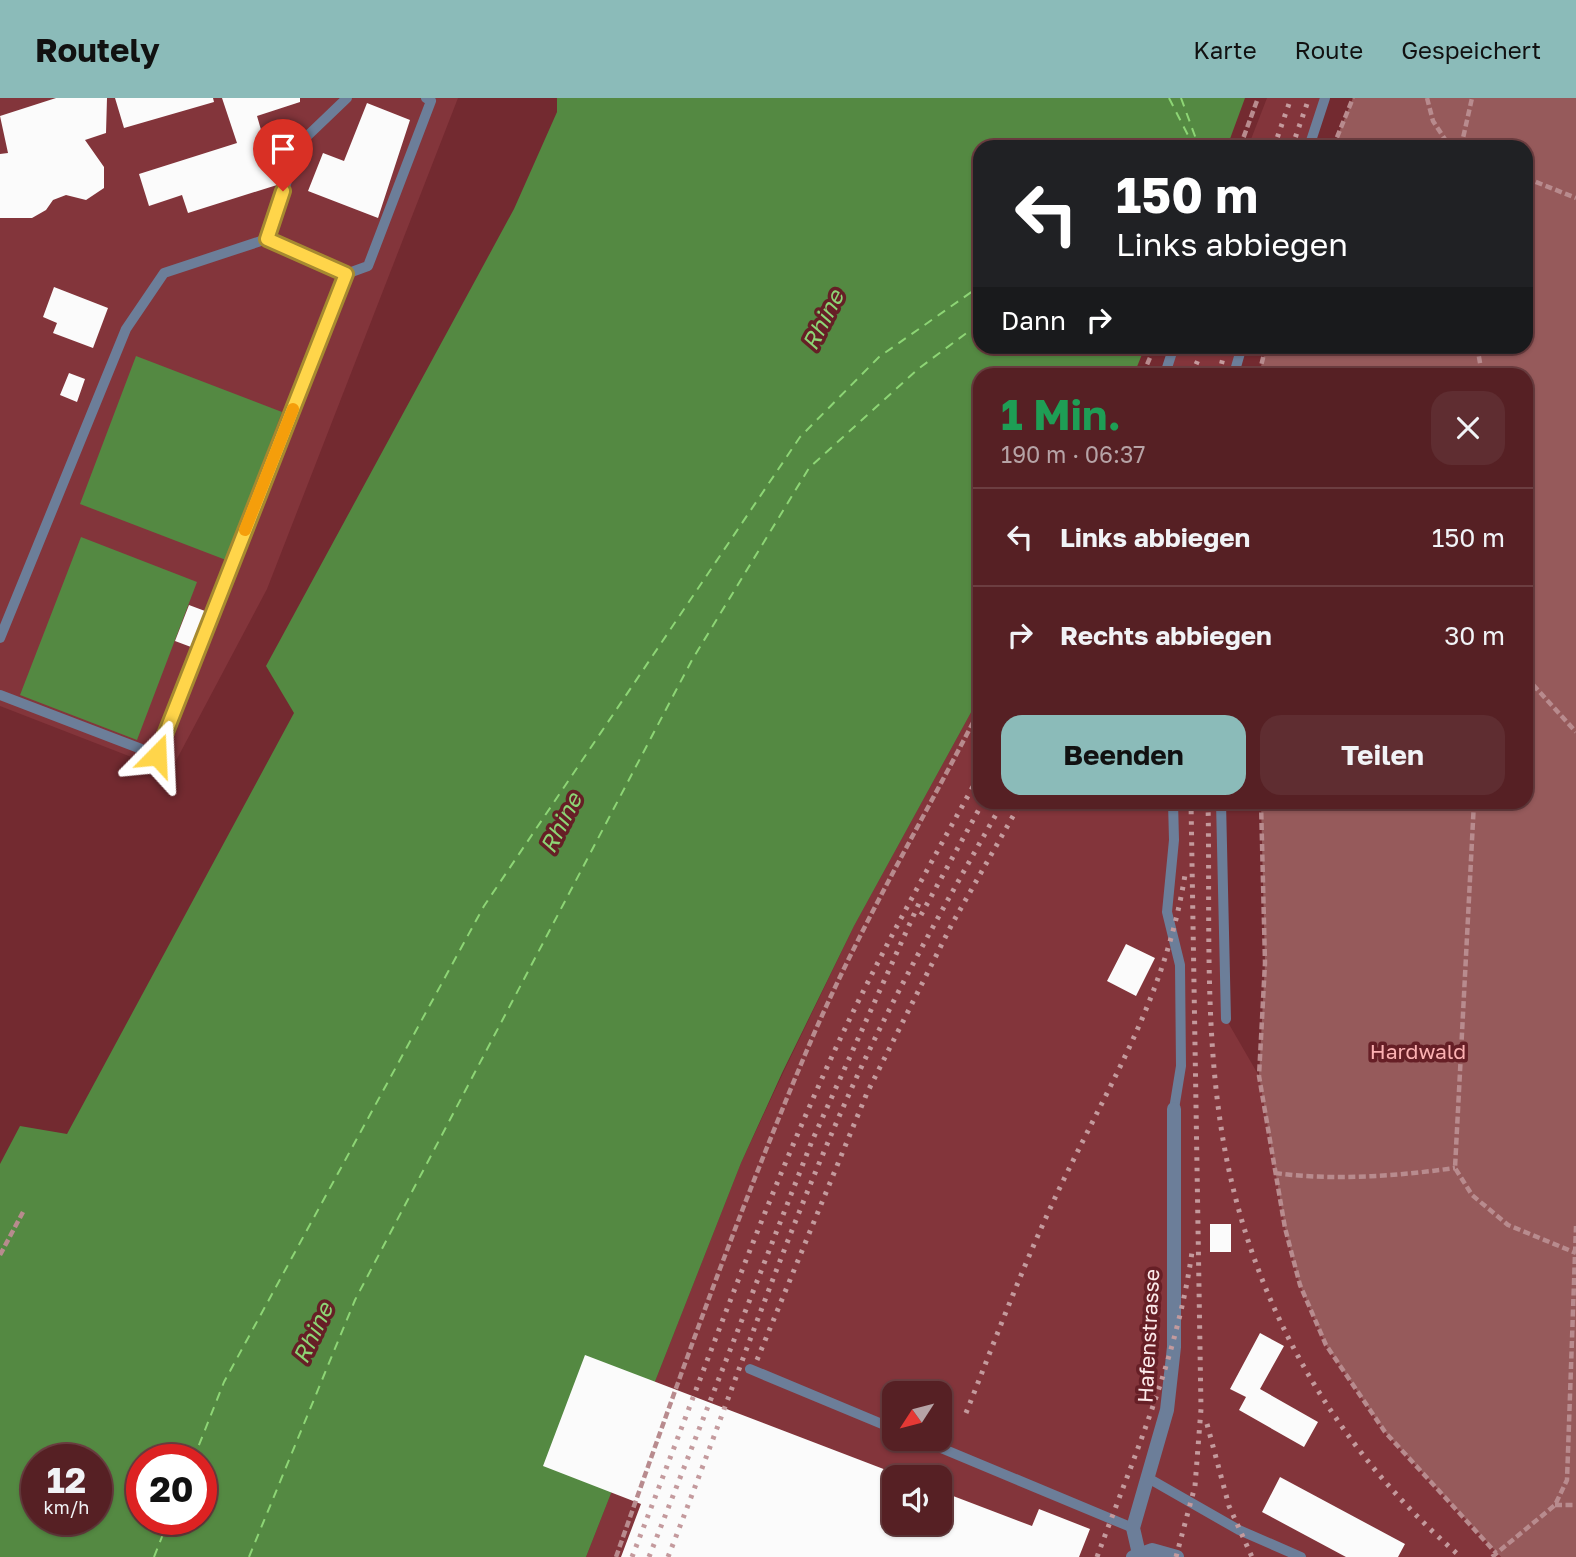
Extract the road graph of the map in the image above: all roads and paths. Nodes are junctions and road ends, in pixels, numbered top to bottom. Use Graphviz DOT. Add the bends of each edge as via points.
graph roads {
  1 [pos="347,98"];
  2 [pos="426,98"];
  3 [pos="1258,98"];
  4 [pos="1325,98"];
  5 [pos="1353,98"];
  6 [pos="1427,98"];
  7 [pos="1472,98"];
  8 [pos="1243,140"];
  9 [pos="1311,140"];
  10 [pos="1336,140"];
  11 [pos="1445,140"];
  12 [pos="1463,140"];
  13 [pos="1533,181"];
  14 [pos="1576,198"];
  15 [pos="267,239"];
  16 [pos="346,274"];
  17 [pos="0,638"];
  18 [pos="1533,685"];
  19 [pos="0,695"];
  20 [pos="973,722"];
  21 [pos="1576,732"];
  22 [pos="1172,809"];
  23 [pos="1222,809"];
  24 [pos="1261,809"];
  25 [pos="1474,809"];
  26 [pos="1226,1019"];
  27 [pos="1174,1108"];
  28 [pos="1455,1168"];
  29 [pos="1275,1173"];
  30 [pos="23,1212"];
  31 [pos="1576,1226"];
  32 [pos="0,1255"];
  33 [pos="1575,1255"];
  34 [pos="750,1369"];
  35 [pos="882,1424"];
  36 [pos="948,1451"];
  37 [pos="1148,1478"];
  38 [pos="1555,1505"];
  39 [pos="1576,1505"];
  40 [pos="1133,1528"];
  41 [pos="1136,1555"];
  42 [pos="1494,1555"];
  43 [pos="617,1557"];
  44 [pos="1177,1557"];
  45 [pos="1301,1557"];
  1 -- 15 [label="lane" via="300,143"];
  2 -- 16 [label="lane" via="432,101 368,266"];
  3 -- 8 [label="path"];
  4 -- 9 [label="lane"];
  5 -- 10 [label="path"];
  6 -- 11 [label="path" via="1433,121"];
  7 -- 12 [label="path"];
  13 -- 14 [label="path"];
  15 -- 16 [label="lane"];
  15 -- 17 [label="lane" via="164,273 126,329"];
  16 -- 19 [label="lane" via="157,755"];
  18 -- 21 [label="path"];
  20 -- 43 [label="path" via="810,1042 691,1343"];
  22 -- 27 [label="lane" via="1167,912 1180,965 1181,1066"];
  23 -- 26 [label="lane"];
  24 -- 29 [label="path" via="1265,963 1259,1076"];
  25 -- 28 [label="path"];
  27 -- 37 [label="street, Hafenstrasse" via="1174,1347 1167,1410"];
  28 -- 29 [label="path" via="1406,1175"];
  28 -- 33 [label="path" via="1472,1195 1508,1225"];
  29 -- 42 [label="path" via="1300,1285 1326,1345 1385,1432"];
  30 -- 32 [label="path"];
  31 -- 33 [label="path"];
  33 -- 38 [label="path" via="1567,1480"];
  34 -- 35 [label="lane"];
  36 -- 40 [label="lane"];
  37 -- 40 [label="street, Hafenstrasse"];
  37 -- 45 [label="lane" via="1239,1530"];
  38 -- 39 [label="path"];
  38 -- 42 [label="path"];
  40 -- 41 [label="street"];
  41 -- 44 [label="street" via="1152,1550"];
}
